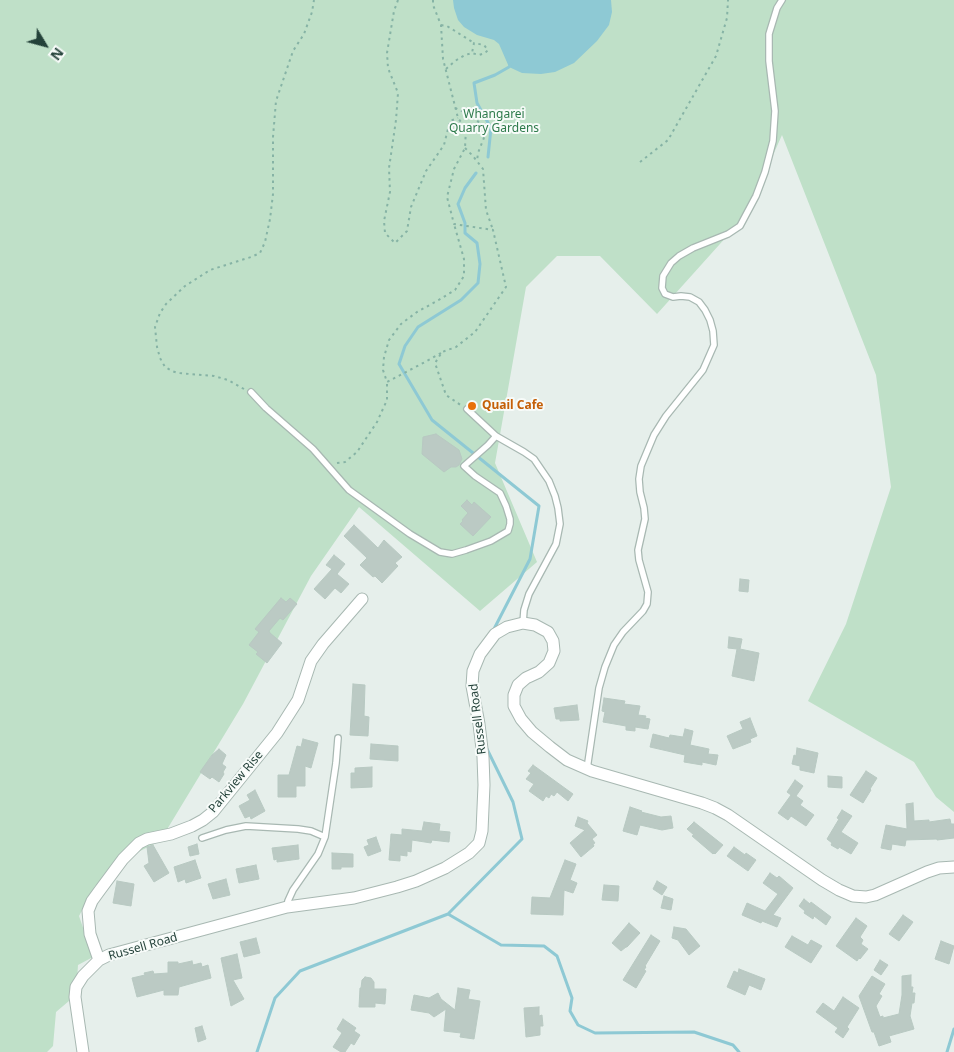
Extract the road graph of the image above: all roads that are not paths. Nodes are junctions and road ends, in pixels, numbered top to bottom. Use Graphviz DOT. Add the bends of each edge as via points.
graph roads {
  1 [pos="782,0"];
  2 [pos="251,392"];
  3 [pos="467,409"];
  4 [pos="496,436"];
  5 [pos="362,599"];
  6 [pos="523,623"];
  7 [pos="338,738"];
  8 [pos="587,769"];
  9 [pos="325,837"];
  10 [pos="202,838"];
  11 [pos="954,867"];
  12 [pos="287,908"];
  13 [pos="99,960"];
  14 [pos="83,1052"];
  1 -- 8 [label="lane" via="769,34 775,111 773,141 756,196 740,226 679,256 663,276 665,294 690,297 705,310 713,331 714,345 704,370 654,435 641,466 639,479 645,519 638,550 648,592 647,604 614,645 605,667"];
  2 -- 4 [label="lane" via="313,449 349,490 440,552 452,554 491,542 508,530 510,524 500,493 464,466"];
  3 -- 4 [label="lane"];
  4 -- 6 [label="lane" via="534,459 549,481 558,508 560,524 556,544 529,594"];
  5 -- 13 [label="street, Parkview Rise" via="311,661 298,700 277,733 213,812 192,826 139,843 100,890 88,911 90,934"];
  6 -- 8 [label="street" via="535,624 548,632 554,651 549,663 518,685 514,706 532,732 567,760"];
  6 -- 12 [label="street, Russell Road" via="495,634 473,670 472,686 483,767 482,831 478,843 458,861 416,881 354,898"];
  7 -- 9 [label="lane"];
  8 -- 11 [label="street" via="715,808 822,880 853,896 866,898 927,872"];
  9 -- 10 [label="lane" via="311,831 246,826"];
  9 -- 12 [label="lane" via="318,854 293,890"];
  12 -- 13 [label="street, Russell Road"];
  13 -- 14 [label="street, Russell Road" via="82,976 76,987"];
}
